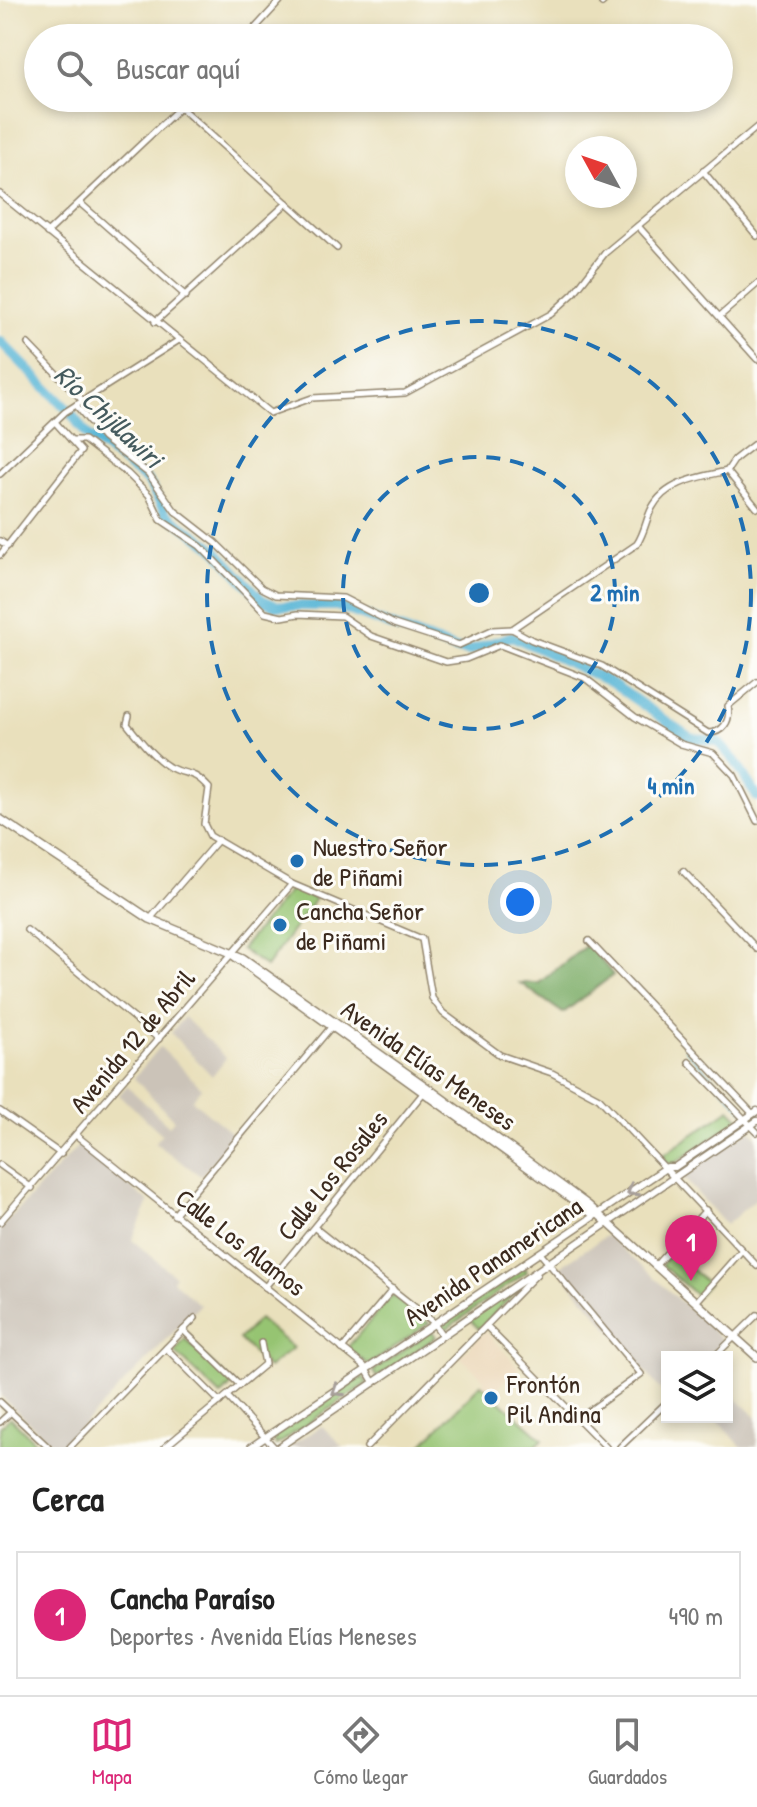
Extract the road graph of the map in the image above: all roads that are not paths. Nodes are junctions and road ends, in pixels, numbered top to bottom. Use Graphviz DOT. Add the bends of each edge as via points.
graph roads {
  1 [pos="281,0"];
  2 [pos="259,24"];
  3 [pos="177,112"];
  4 [pos="185,112"];
  5 [pos="757,127"];
  6 [pos="703,171"];
  7 [pos="0,194"];
  8 [pos="80,203"];
  9 [pos="287,203"];
  10 [pos="638,226"];
  11 [pos="47,233"];
  12 [pos="757,236"];
  13 [pos="337,248"];
  14 [pos="757,284"];
  15 [pos="186,296"];
  16 [pos="720,316"];
  17 [pos="155,322"];
  18 [pos="179,340"];
  19 [pos="28,344"];
  20 [pos="757,359"];
  21 [pos="83,401"];
  22 [pos="74,406"];
  23 [pos="55,422"];
  24 [pos="71,440"];
  25 [pos="757,442"];
  26 [pos="727,471"];
  27 [pos="0,474"];
  28 [pos="757,508"];
  29 [pos="0,541"];
  30 [pos="8,546"];
  31 [pos="0,555"];
  32 [pos="512,629"];
  33 [pos="757,682"];
  34 [pos="129,716"];
  35 [pos="0,819"];
  36 [pos="757,821"];
  37 [pos="218,840"];
  38 [pos="683,871"];
  39 [pos="292,884"];
  40 [pos="150,919"];
  41 [pos="27,930"];
  42 [pos="589,941"];
  43 [pos="757,949"];
  44 [pos="233,954"];
  45 [pos="333,1025"];
  46 [pos="159,1039"];
  47 [pos="689,1062"];
  48 [pos="426,1090"];
  49 [pos="0,1111"];
  50 [pos="754,1119"];
  51 [pos="757,1132"];
  52 [pos="77,1136"];
  53 [pos="61,1154"];
  54 [pos="0,1165"];
  55 [pos="667,1167"];
  56 [pos="675,1175"];
  57 [pos="32,1188"];
  58 [pos="706,1210"];
  59 [pos="174,1215"];
  60 [pos="596,1216"];
  61 [pos="0,1222"];
  62 [pos="606,1223"];
  63 [pos="315,1228"];
  64 [pos="742,1250"];
  65 [pos="540,1253"];
  66 [pos="548,1263"];
  67 [pos="656,1265"];
  68 [pos="757,1266"];
  69 [pos="265,1287"];
  70 [pos="393,1289"];
  71 [pos="696,1302"];
  72 [pos="757,1315"];
  73 [pos="195,1318"];
  74 [pos="435,1324"];
  75 [pos="486,1326"];
  76 [pos="183,1330"];
  77 [pos="442,1335"];
  78 [pos="734,1337"];
  79 [pos="261,1343"];
  80 [pos="166,1348"];
  81 [pos="342,1349"];
  82 [pos="720,1351"];
  83 [pos="757,1357"];
  84 [pos="367,1371"];
  85 [pos="374,1383"];
  86 [pos="240,1385"];
  87 [pos="227,1396"];
  88 [pos="0,1402"];
  89 [pos="220,1402"];
  90 [pos="661,1408"];
  91 [pos="11,1412"];
  92 [pos="578,1419"];
  93 [pos="0,1422"];
  94 [pos="267,1437"];
  95 [pos="47,1447"];
  96 [pos="70,1447"];
  97 [pos="165,1447"];
  98 [pos="251,1447"];
  99 [pos="276,1447"];
  100 [pos="367,1447"];
  101 [pos="606,1447"];
  102 [pos="620,1447"];
  1 -- 2 [label="street"];
  3 -- 8 [label="street"];
  4 -- 9 [label="street"];
  5 -- 6 [label="street"];
  6 -- 10 [label="street"];
  6 -- 12 [label="street"];
  7 -- 11 [label="street"];
  8 -- 11 [label="street"];
  8 -- 15 [label="street"];
  9 -- 13 [label="street"];
  9 -- 15 [label="street"];
  10 -- 16 [label="street"];
  10 -- 18 [label="street" via="605,253 551,314 405,393 312,398 270,413"];
  11 -- 17 [label="street"];
  14 -- 16 [label="street"];
  15 -- 17 [label="street"];
  16 -- 20 [label="street"];
  17 -- 18 [label="street"];
  18 -- 21 [label="street"];
  19 -- 21 [label="street"];
  21 -- 22 [label="street"];
  22 -- 23 [label="street"];
  22 -- 32 [label="street" via="103,438 148,473 175,511 262,588 276,595 343,598 394,624 459,645 492,630"];
  23 -- 24 [label="street"];
  23 -- 27 [label="street"];
  24 -- 30 [label="street" via="81,451"];
  24 -- 36 [label="street" via="84,440 128,474 149,495 161,520 200,546 265,613 342,616 371,636 446,662 500,645 577,675 681,744 713,753 734,775"];
  25 -- 26 [label="street"];
  26 -- 28 [label="street"];
  26 -- 32 [label="street" via="685,480 664,494 652,507 637,544"];
  29 -- 30 [label="street"];
  30 -- 31 [label="street"];
  32 -- 33 [label="street" via="602,666 708,733 723,728 728,706"];
  34 -- 37 [label="street" via="127,724 160,759 173,769 196,774 209,788 204,824"];
  35 -- 40 [label="main road, Avenida Elías Meneses"];
  37 -- 39 [label="street"];
  37 -- 40 [label="street"];
  38 -- 43 [label="street"];
  39 -- 44 [label="street, Avenida 12 de Abril"];
  39 -- 55 [label="street" via="422,939 432,998 443,1013 500,1055 552,1073 599,1098"];
  40 -- 44 [label="main road, Avenida Elías Meneses"];
  41 -- 46 [label="street"];
  42 -- 50 [label="street"];
  44 -- 45 [label="main road, Avenida Elías Meneses"];
  44 -- 46 [label="street, Avenida 12 de Abril"];
  45 -- 48 [label="main road, Avenida Elías Meneses"];
  45 -- 59 [label="street"];
  46 -- 52 [label="street, Avenida 12 de Abril"];
  47 -- 50 [label="street"];
  48 -- 60 [label="main road, Avenida Elías Meneses"];
  48 -- 63 [label="street, Calle Los Rosales"];
  49 -- 53 [label="street"];
  50 -- 51 [label="street"];
  50 -- 55 [label="main road, Avenida Panamericana"];
  50 -- 56 [label="main road, Avenida Panamericana"];
  52 -- 53 [label="street, Avenida 12 de Abril"];
  52 -- 59 [label="street, Calle Los Alamos"];
  53 -- 57 [label="street, Avenida 12 de Abril"];
  54 -- 57 [label="street"];
  55 -- 56 [label="street"];
  55 -- 60 [label="main road, Avenida Panamericana, one-way"];
  56 -- 58 [label="street"];
  56 -- 62 [label="main road, Avenida Panamericana"];
  57 -- 61 [label="street, Avenida 12 de Abril"];
  58 -- 64 [label="street"];
  58 -- 67 [label="street"];
  59 -- 69 [label="street, Calle Los Alamos"];
  60 -- 62 [label="main road, Avenida Elías Meneses"];
  60 -- 65 [label="main road, Avenida Panamericana"];
  62 -- 66 [label="main road, Avenida Panamericana"];
  62 -- 67 [label="main road, Avenida Elías Meneses"];
  63 -- 69 [label="street, Calle Los Rosales"];
  63 -- 70 [label="street"];
  64 -- 68 [label="street"];
  64 -- 71 [label="street"];
  65 -- 66 [label="street"];
  65 -- 74 [label="main road, Avenida Panamericana"];
  66 -- 75 [label="street"];
  66 -- 77 [label="main road, Avenida Panamericana"];
  66 -- 92 [label="street" via="641,1374"];
  67 -- 71 [label="main road, Avenida Elías Meneses"];
  69 -- 81 [label="street, Calle Los Alamos"];
  70 -- 74 [label="street"];
  70 -- 81 [label="street"];
  71 -- 78 [label="main road, Avenida Elías Meneses"];
  72 -- 78 [label="street"];
  73 -- 76 [label="street"];
  74 -- 77 [label="street"];
  74 -- 84 [label="main road, Avenida Panamericana"];
  75 -- 92 [label="street"];
  75 -- 100 [label="street"];
  76 -- 80 [label="street"];
  76 -- 86 [label="street"];
  77 -- 85 [label="main road, Avenida Panamericana"];
  78 -- 82 [label="street"];
  78 -- 83 [label="main road, Avenida Elías Meneses"];
  79 -- 86 [label="street" via="265,1364"];
  80 -- 89 [label="street"];
  80 -- 96 [label="street"];
  81 -- 84 [label="street, Calle Los Alamos"];
  84 -- 85 [label="street, Calle Los Alamos"];
  84 -- 94 [label="main road, Avenida Panamericana, one-way"];
  85 -- 99 [label="main road, Avenida Panamericana"];
  86 -- 87 [label="street"];
  87 -- 89 [label="street"];
  87 -- 94 [label="street"];
  88 -- 91 [label="street"];
  89 -- 97 [label="street"];
  90 -- 102 [label="street"];
  91 -- 93 [label="street"];
  91 -- 95 [label="street"];
  92 -- 101 [label="street"];
  94 -- 98 [label="main road, Avenida Panamericana"];
  94 -- 99 [label="street"];
}
